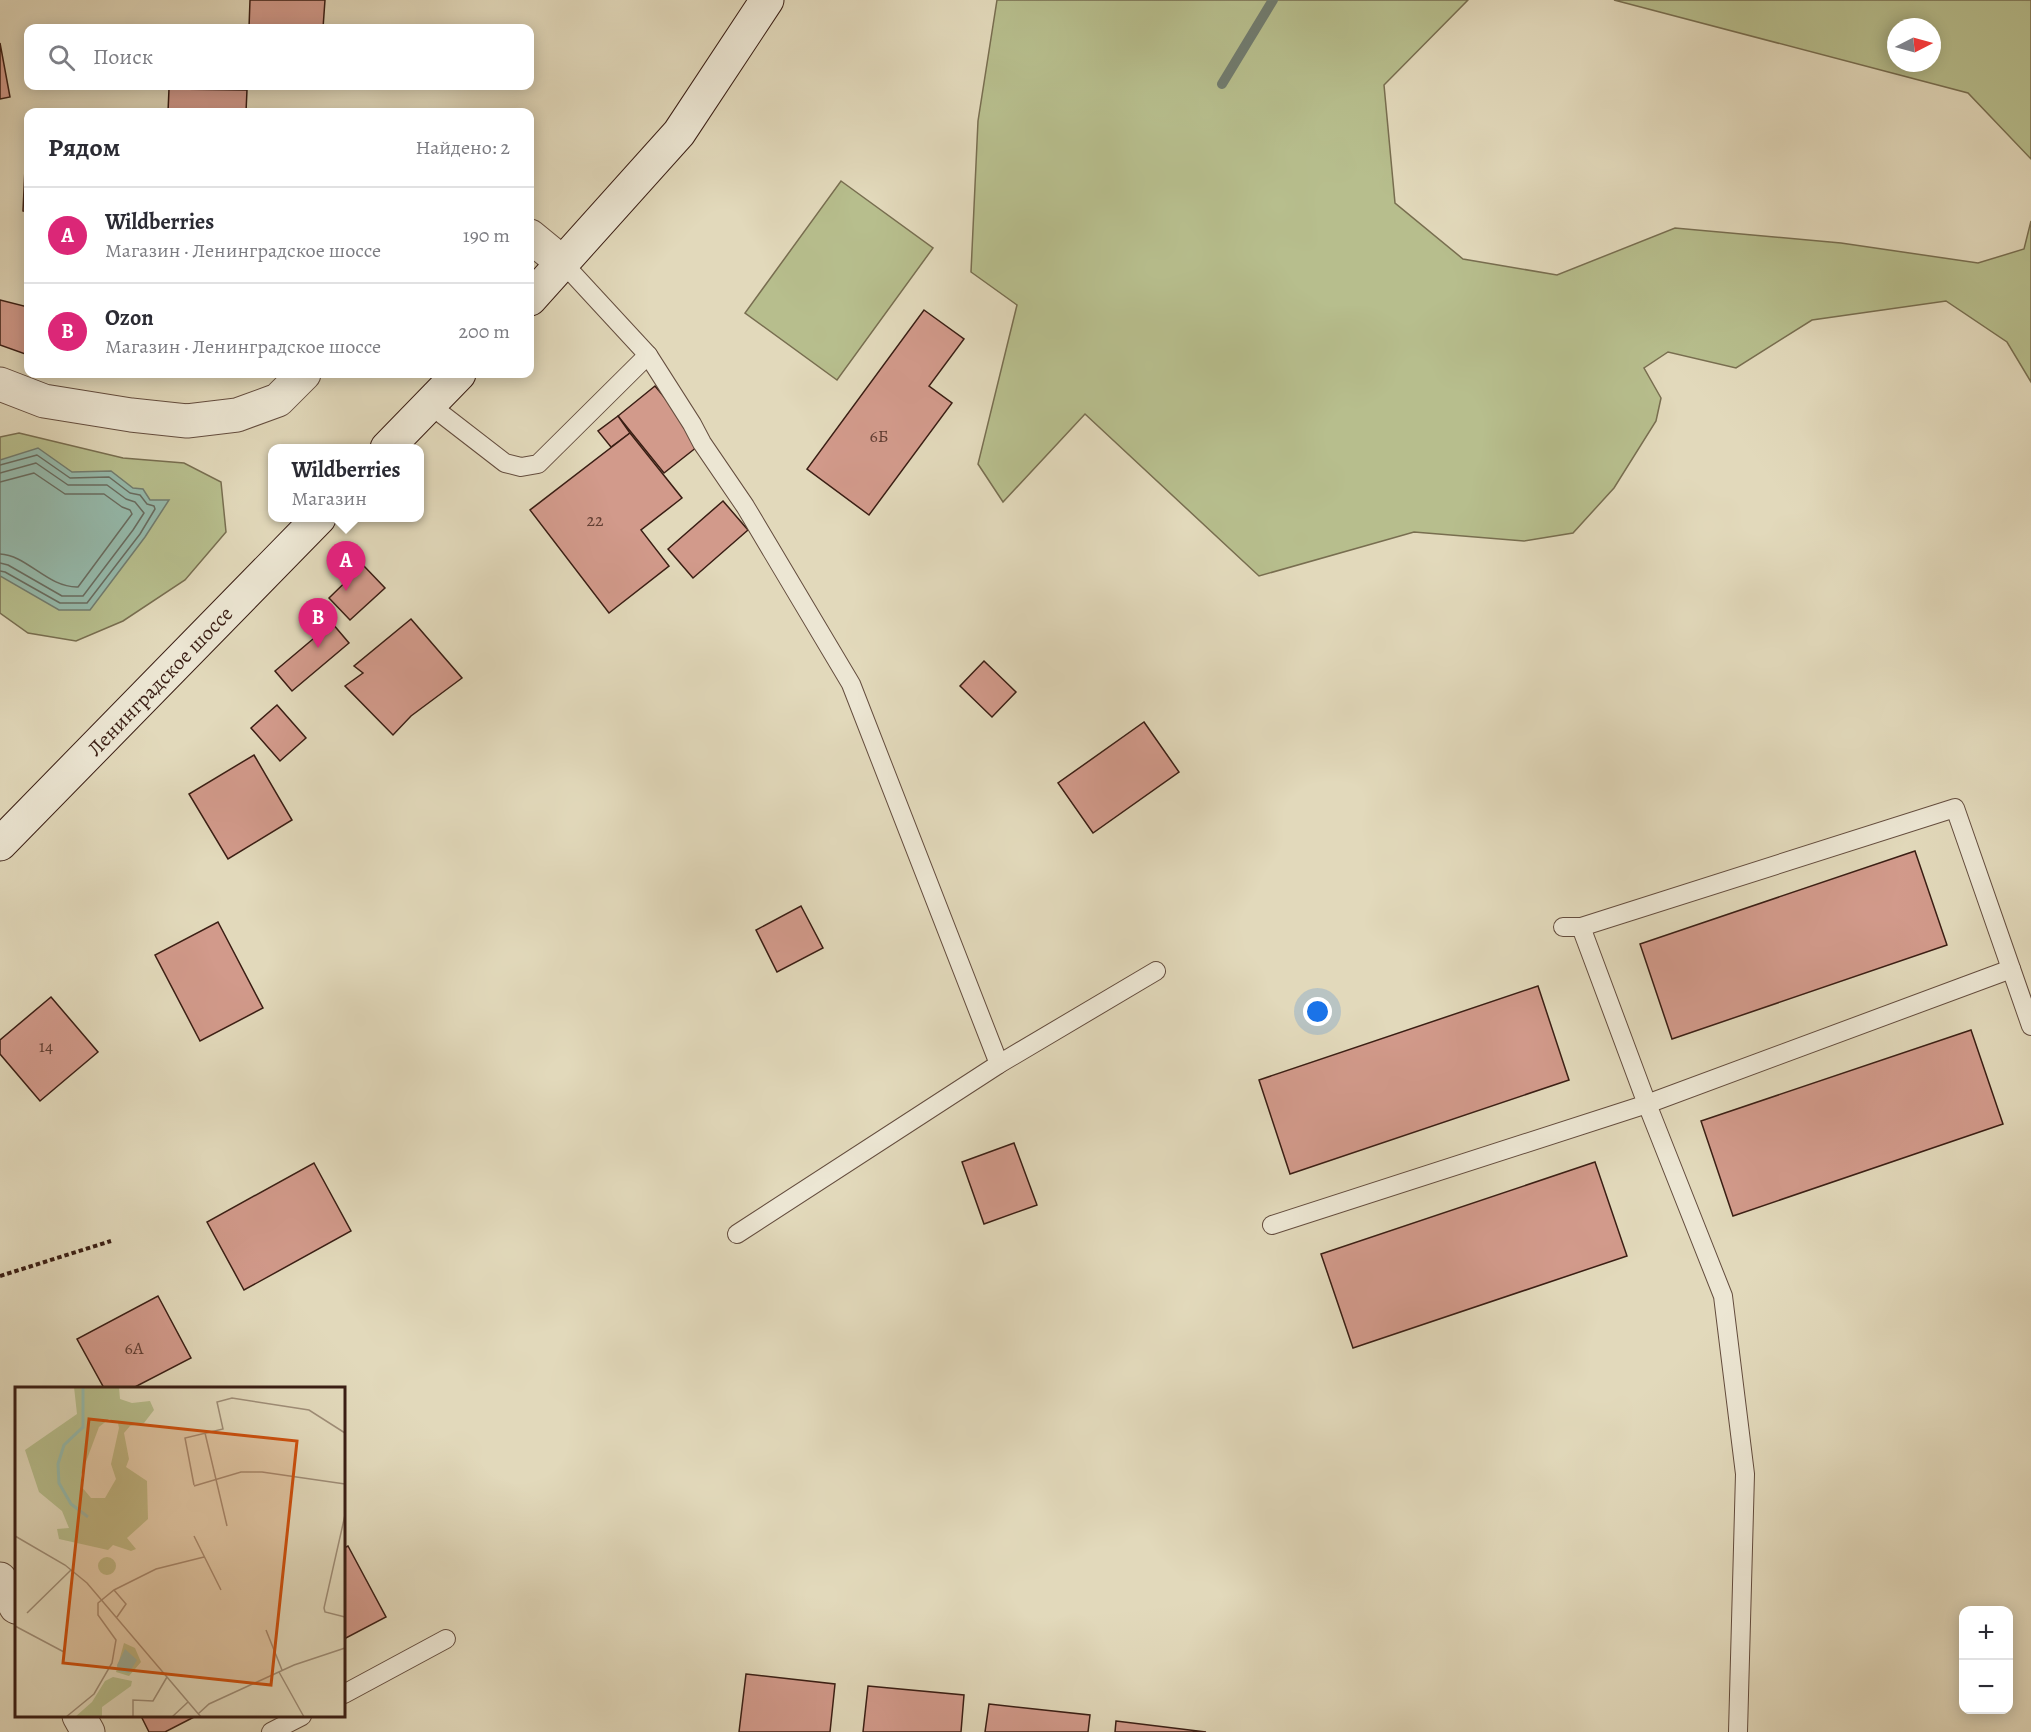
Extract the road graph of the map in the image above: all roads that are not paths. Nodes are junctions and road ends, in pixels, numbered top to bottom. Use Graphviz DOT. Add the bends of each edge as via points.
graph roads {
  1 [pos="767,0"];
  2 [pos="534,239"];
  3 [pos="563,263"];
  4 [pos="534,295"];
  5 [pos="648,355"];
  6 [pos="300,378"];
  7 [pos="455,378"];
  8 [pos="0,384"];
  9 [pos="430,405"];
  10 [pos="391,444"];
  11 [pos="315,522"];
  12 [pos="0,844"];
  13 [pos="2011,969"];
  14 [pos="1156,971"];
  15 [pos="2031,1026"];
  16 [pos="999,1064"];
  17 [pos="1647,1104"];
  18 [pos="1272,1225"];
  19 [pos="737,1234"];
  20 [pos="0,1579"];
  21 [pos="15,1605"];
  22 [pos="446,1639"];
  23 [pos="345,1693"];
  24 [pos="80,1717"];
  25 [pos="300,1717"];
  26 [pos="88,1732"];
  27 [pos="272,1732"];
  28 [pos="1738,1732"];
  1 -- 3 [label="main road" via="679,133"];
  2 -- 3 [label="main road"];
  3 -- 4 [label="main road"];
  3 -- 5 [label="lane"];
  5 -- 9 [label="lane" via="538,464 521,467 505,463"];
  5 -- 16 [label="lane" via="746,506 851,684"];
  6 -- 8 [label="main road" via="278,400 237,415 187,421 44,401"];
  7 -- 9 [label="main road"];
  9 -- 10 [label="main road"];
  11 -- 12 [label="main road, Ленинградское шоссе"];
  13 -- 15 [label="lane"];
  13 -- 17 [label="lane"];
  13 -- 17 [label="lane" via="1955,808 1572,927"];
  14 -- 16 [label="lane"];
  16 -- 19 [label="lane"];
  17 -- 18 [label="lane"];
  17 -- 28 [label="lane" via="1723,1296 1745,1474"];
  20 -- 21 [label="main road"];
  22 -- 23 [label="lane"];
  24 -- 26 [label="main road"];
  25 -- 27 [label="lane"];
}
